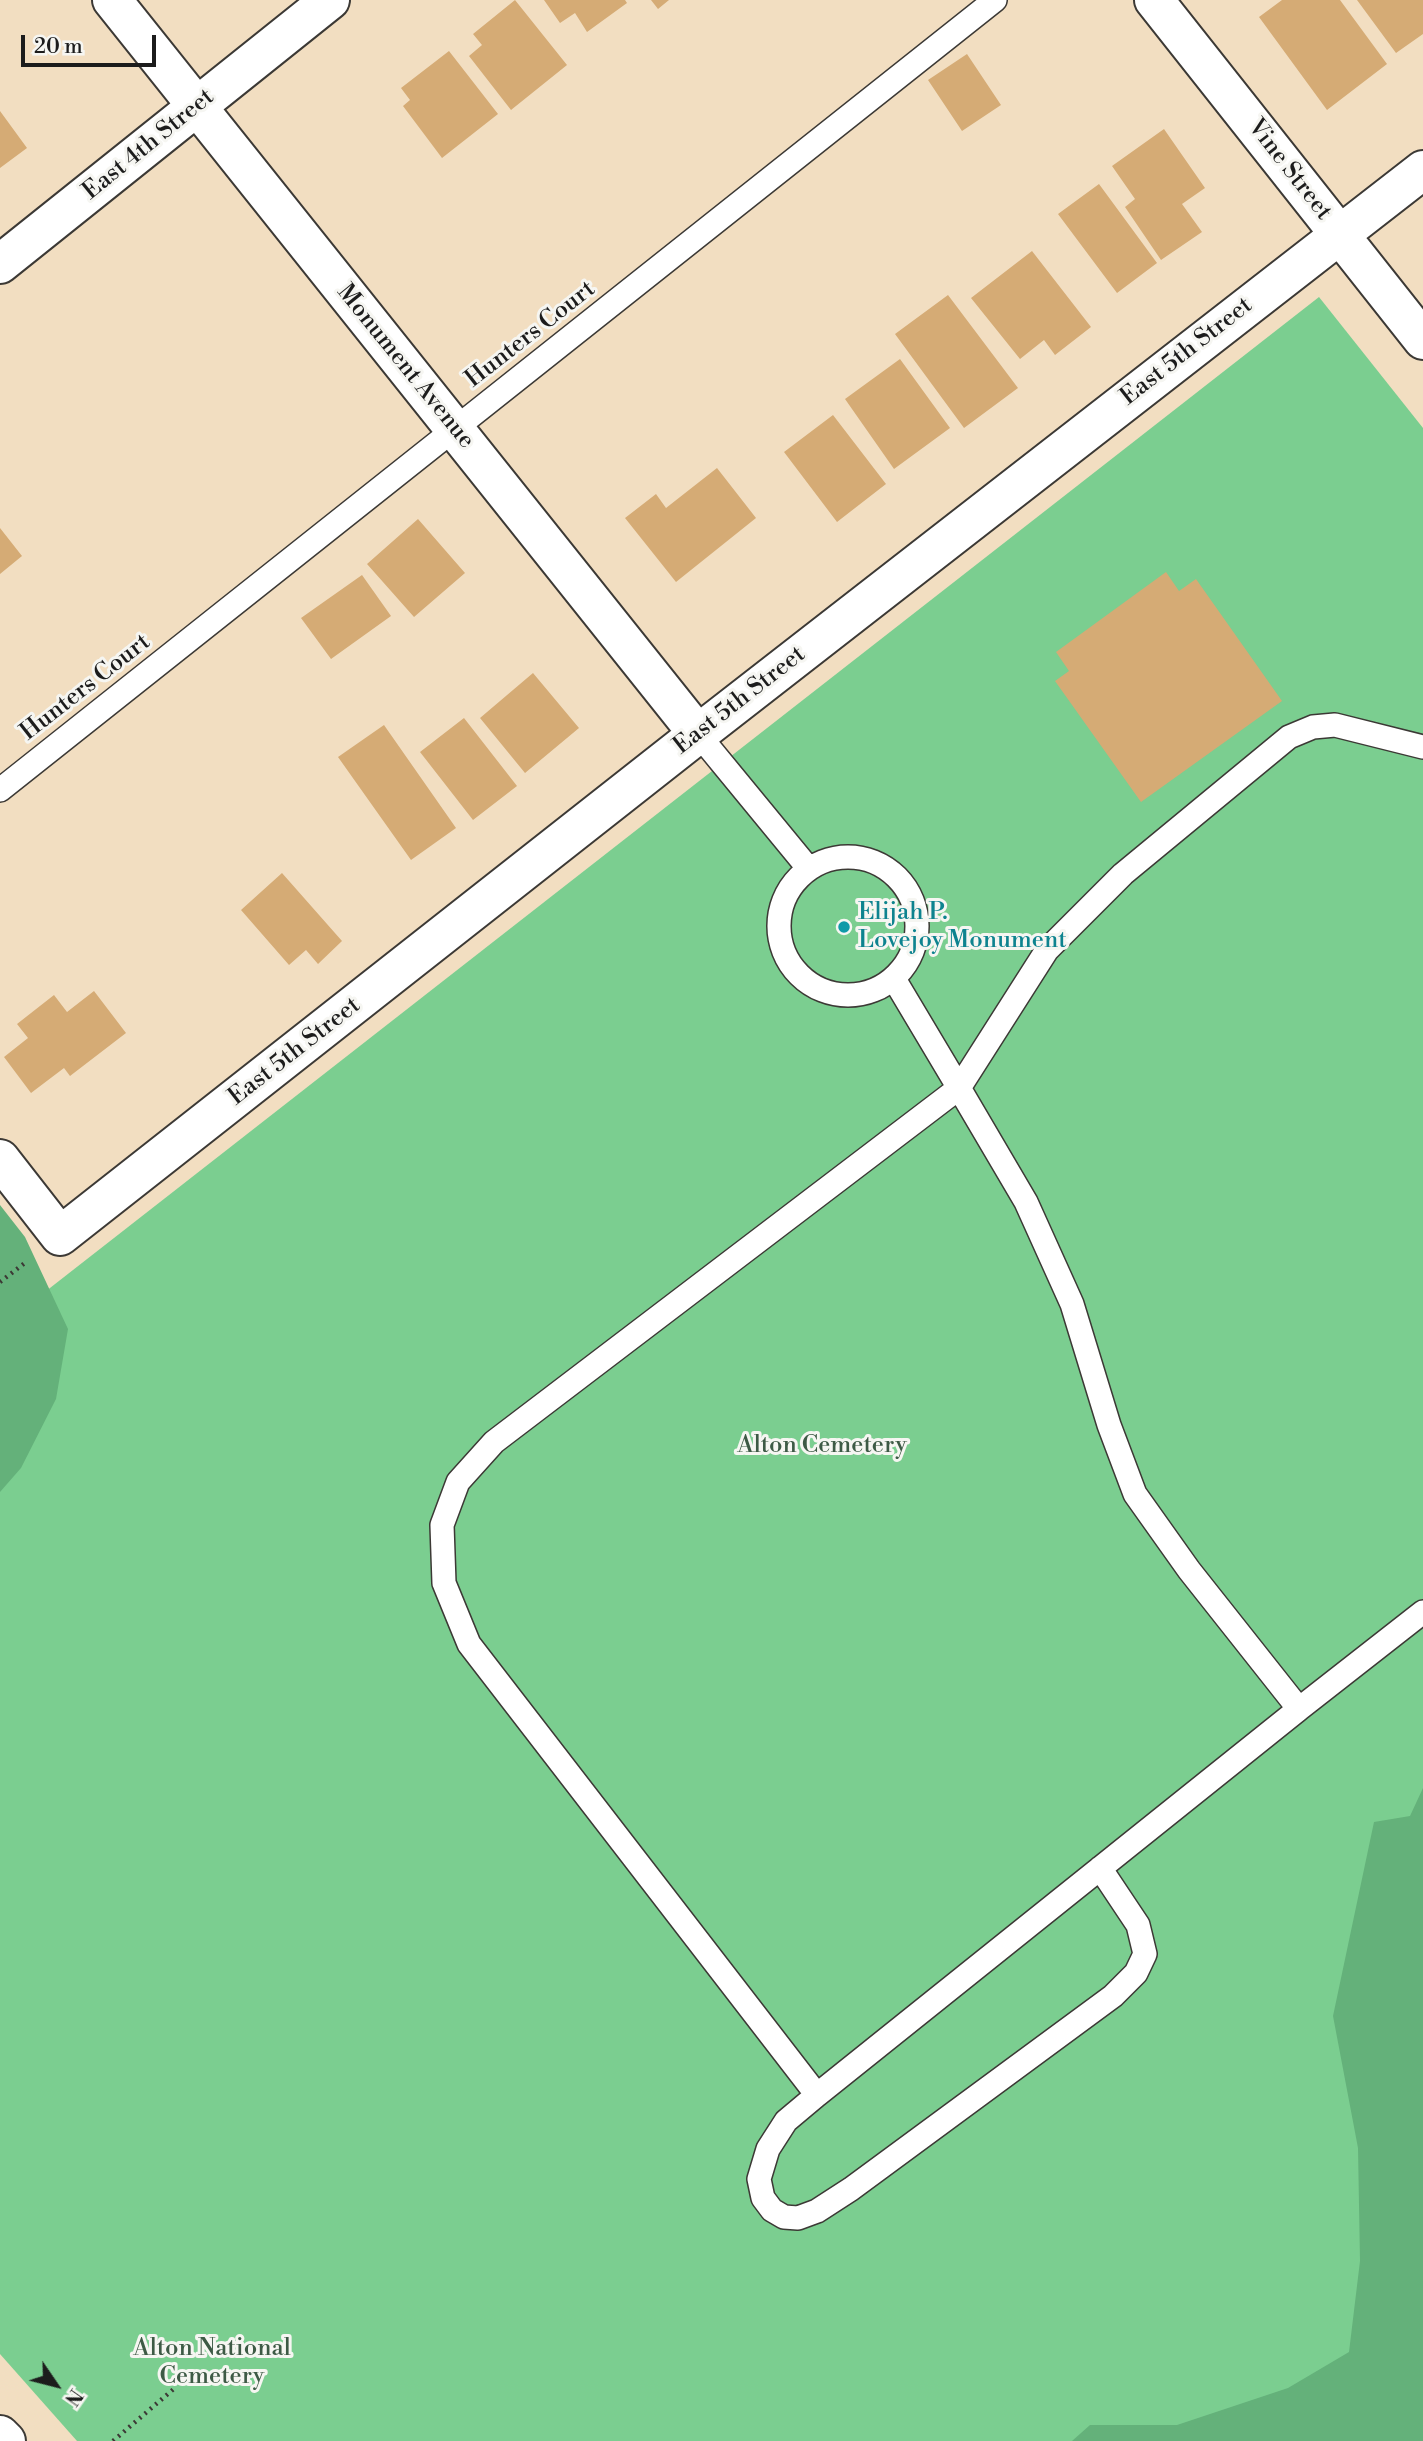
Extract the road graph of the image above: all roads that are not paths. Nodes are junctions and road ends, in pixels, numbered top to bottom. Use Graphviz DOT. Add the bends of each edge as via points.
graph roads {
  1 [pos="112,0"];
  2 [pos="330,0"];
  3 [pos="995,0"];
  4 [pos="1154,0"];
  5 [pos="197,107"];
  6 [pos="1423,170"];
  7 [pos="1339,234"];
  8 [pos="0,264"];
  9 [pos="1423,340"];
  10 [pos="456,429"];
  11 [pos="698,734"];
  12 [pos="1423,747"];
  13 [pos="0,790"];
  14 [pos="809,869"];
  15 [pos="894,979"];
  16 [pos="959,1088"];
  17 [pos="0,1159"];
  18 [pos="1423,1612"];
  19 [pos="1299,1709"];
  20 [pos="1100,1868"];
  21 [pos="817,2095"];
  22 [pos="0,2435"];
  23 [pos="6,2441"];
  1 -- 5 [label="street, Monument Avenue"];
  2 -- 5 [label="street, East 4th Street"];
  3 -- 10 [label="lane, Hunters Court"];
  4 -- 7 [label="street, Vine Street"];
  5 -- 8 [label="street, East 4th Street"];
  5 -- 10 [label="street, Monument Avenue"];
  6 -- 7 [label="street, East 5th Street"];
  7 -- 9 [label="street, Vine Street"];
  7 -- 11 [label="street, East 5th Street"];
  10 -- 11 [label="street, Monument Avenue"];
  10 -- 13 [label="lane, Hunters Court"];
  11 -- 14 [label="lane"];
  11 -- 17 [label="street, East 5th Street" via="60,1236"];
  12 -- 16 [label="lane" via="1335,725 1312,726 1289,737 1123,874 1047,950"];
  14 -- 15 [label="lane" via="828,859 852,857 875,862 895,874 917,915 908,961"];
  14 -- 15 [label="lane" via="792,885 782,905 779,927 793,969 830,994 853,996"];
  15 -- 16 [label="lane"];
  16 -- 19 [label="lane" via="1026,1202 1072,1304 1135,1494"];
  16 -- 21 [label="lane" via="494,1442 458,1482 442,1525 444,1583 469,1644"];
  18 -- 19 [label="lane"];
  19 -- 20 [label="lane"];
  20 -- 21 [label="lane"];
  20 -- 21 [label="lane" via="1138,1925 1145,1954 1136,1973 1113,1997 851,2189 798,2218 784,2217 763,2198 759,2179 768,2149 786,2121"];
  22 -- 23 [label="street"];
}
